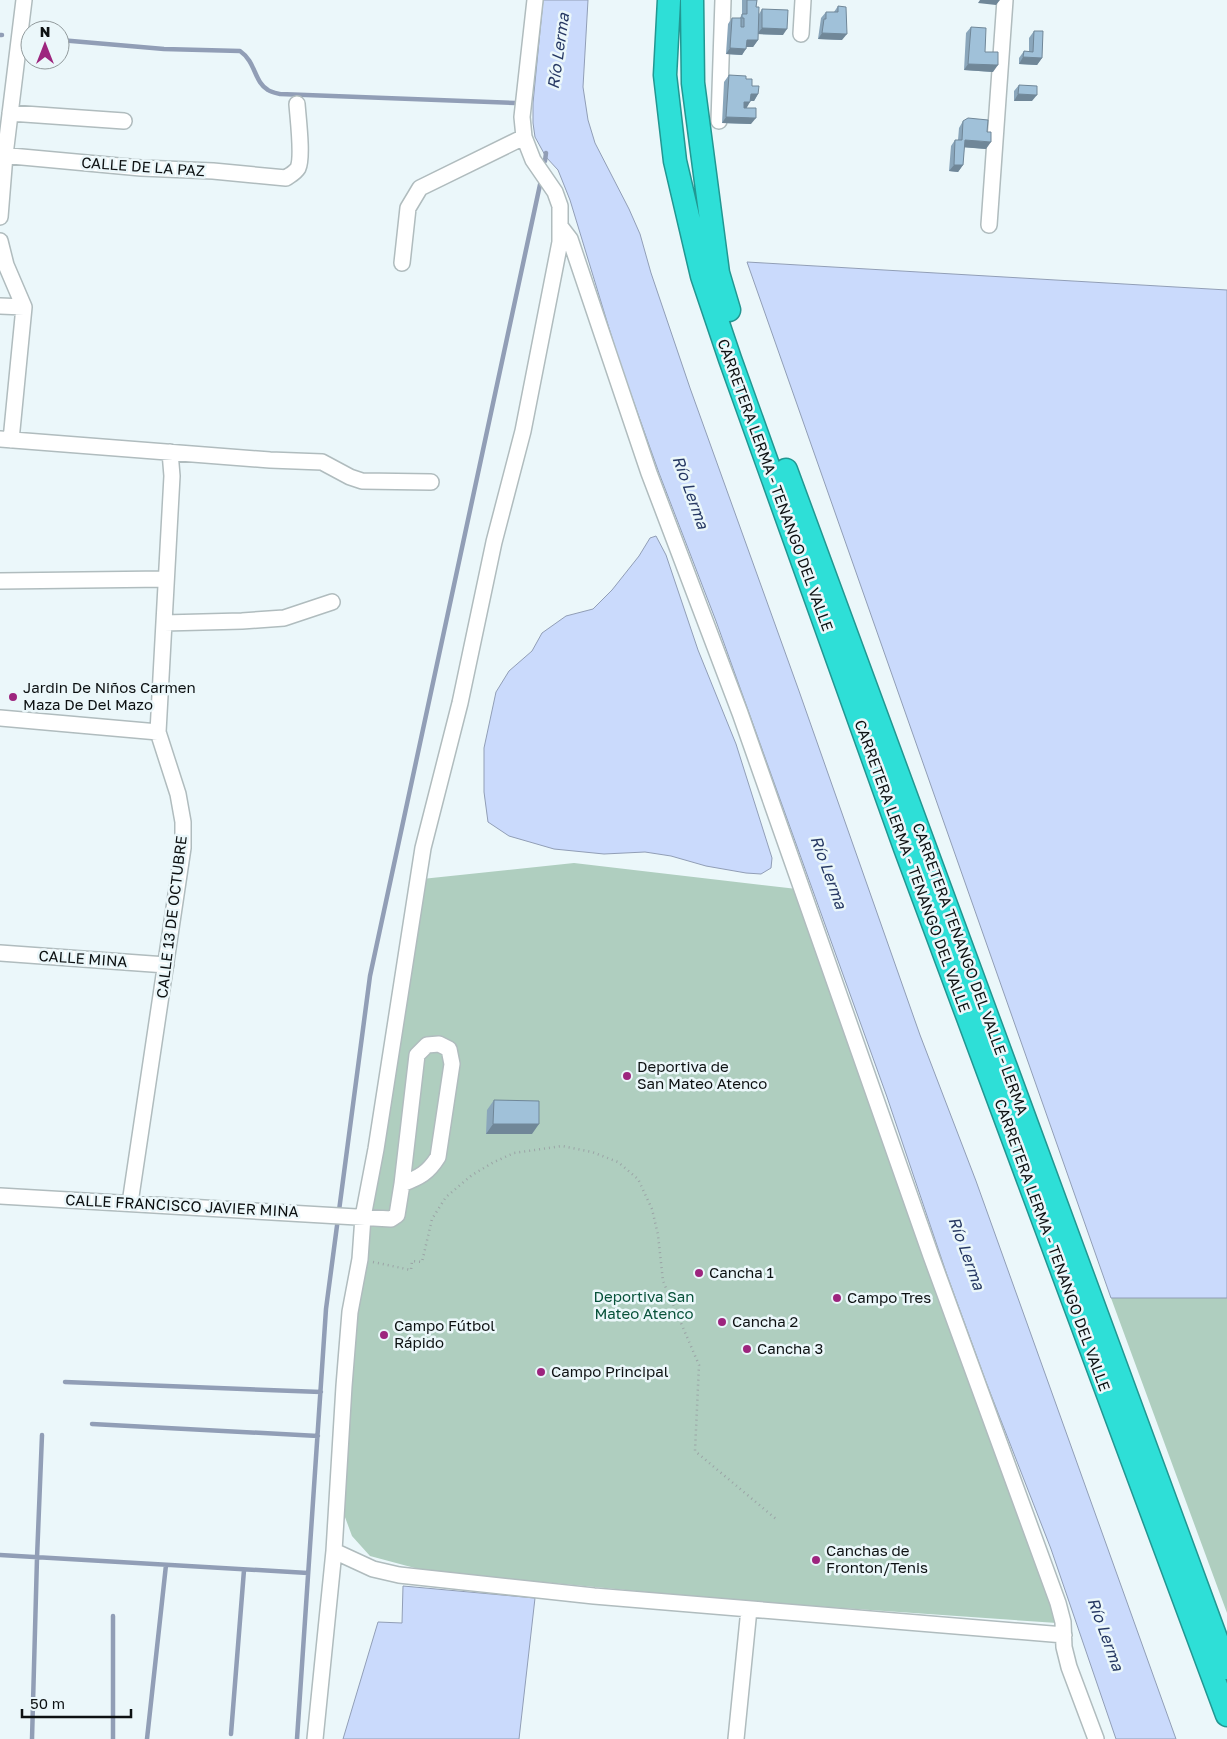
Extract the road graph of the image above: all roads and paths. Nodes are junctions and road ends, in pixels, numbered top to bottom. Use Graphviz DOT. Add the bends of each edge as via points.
graph roads {
  1 [pos="24,0"];
  2 [pos="535,0"];
  3 [pos="669,0"];
  4 [pos="692,0"];
  5 [pos="723,0"];
  6 [pos="803,0"];
  7 [pos="1005,0"];
  8 [pos="801,34"];
  9 [pos="298,104"];
  10 [pos="10,113"];
  11 [pos="124,121"];
  12 [pos="719,121"];
  13 [pos="524,137"];
  14 [pos="2,155"];
  15 [pos="0,217"];
  16 [pos="989,225"];
  17 [pos="560,226"];
  18 [pos="0,241"];
  19 [pos="402,263"];
  20 [pos="0,306"];
  21 [pos="24,307"];
  22 [pos="5,439"];
  23 [pos="170,452"];
  24 [pos="431,482"];
  25 [pos="166,579"];
  26 [pos="0,581"];
  27 [pos="332,602"];
  28 [pos="164,623"];
  29 [pos="0,718"];
  30 [pos="158,732"];
  31 [pos="0,953"];
  32 [pos="166,965"];
  33 [pos="402,1184"];
  34 [pos="0,1196"];
  35 [pos="130,1203"];
  36 [pos="356,1217"];
  37 [pos="360,1258"];
  38 [pos="776,1519"];
  39 [pos="334,1551"];
  40 [pos="749,1609"];
  41 [pos="1064,1635"];
  42 [pos="1227,1668"];
  43 [pos="1227,1715"];
  44 [pos="314,1739"];
  45 [pos="736,1739"];
  46 [pos="1096,1739"];
  1 -- 10 [label="street"];
  2 -- 13 [label="street" via="522,117"];
  3 -- 43 [label="highway, CARRETERA LERMA - TENANGO DEL VALLE" via="665,75 675,161 702,276 908,858"];
  4 -- 42 [label="highway, CARRETERA TENANGO DEL VALLE - LERMA" via="693,83 718,273 744,356"];
  5 -- 12 [label="street"];
  6 -- 8 [label="street"];
  7 -- 16 [label="street"];
  9 -- 14 [label="street, CALLE DE LA PAZ" via="300,158 294,173 286,178"];
  10 -- 11 [label="street"];
  10 -- 14 [label="street"];
  13 -- 17 [label="street" via="533,160 555,192 560,206"];
  13 -- 19 [label="street" via="420,188 408,208"];
  14 -- 15 [label="street"];
  17 -- 36 [label="street" via="560,242 522,431 494,542 460,703 423,848 376,1149"];
  17 -- 41 [label="street" via="570,238 649,473 740,713 931,1256 1058,1603"];
  18 -- 21 [label="street" via="6,265"];
  20 -- 21 [label="street"];
  21 -- 22 [label="street"];
  22 -- 23 [label="street"];
  23 -- 24 [label="street" via="322,462 362,481"];
  23 -- 25 [label="street, CALLE 13 DE OCTUBRE" via="172,476"];
  25 -- 26 [label="street"];
  25 -- 28 [label="street, CALLE 13 DE OCTUBRE"];
  27 -- 28 [label="street" via="284,618"];
  28 -- 30 [label="street, CALLE 13 DE OCTUBRE"];
  29 -- 30 [label="street"];
  30 -- 32 [label="street, CALLE 13 DE OCTUBRE" via="178,794 183,822 183,848"];
  31 -- 32 [label="street, CALLE MINA"];
  32 -- 35 [label="street, CALLE 13 DE OCTUBRE"];
  33 -- 33 [label="street" via="430,1169 438,1157 452,1064 449,1049 440,1044 427,1045 417,1055"];
  33 -- 36 [label="street, CALLE FRANCISCO JAVIER MINA" via="396,1215 391,1219"];
  34 -- 35 [label="street, CALLE FRANCISCO JAVIER MINA"];
  35 -- 36 [label="street, CALLE FRANCISCO JAVIER MINA"];
  36 -- 37 [label="street"];
  37 -- 38 [label="path" via="411,1270 412,1261 422,1262 432,1219 446,1197 472,1175 514,1152 562,1146 618,1162 638,1179 652,1209 663,1281 699,1365 695,1451"];
  37 -- 39 [label="street" via="350,1312 344,1376"];
  39 -- 40 [label="street" via="373,1569 399,1575"];
  39 -- 44 [label="street"];
  40 -- 41 [label="street"];
  40 -- 45 [label="street"];
  41 -- 46 [label="street" via="1069,1668"];
}
